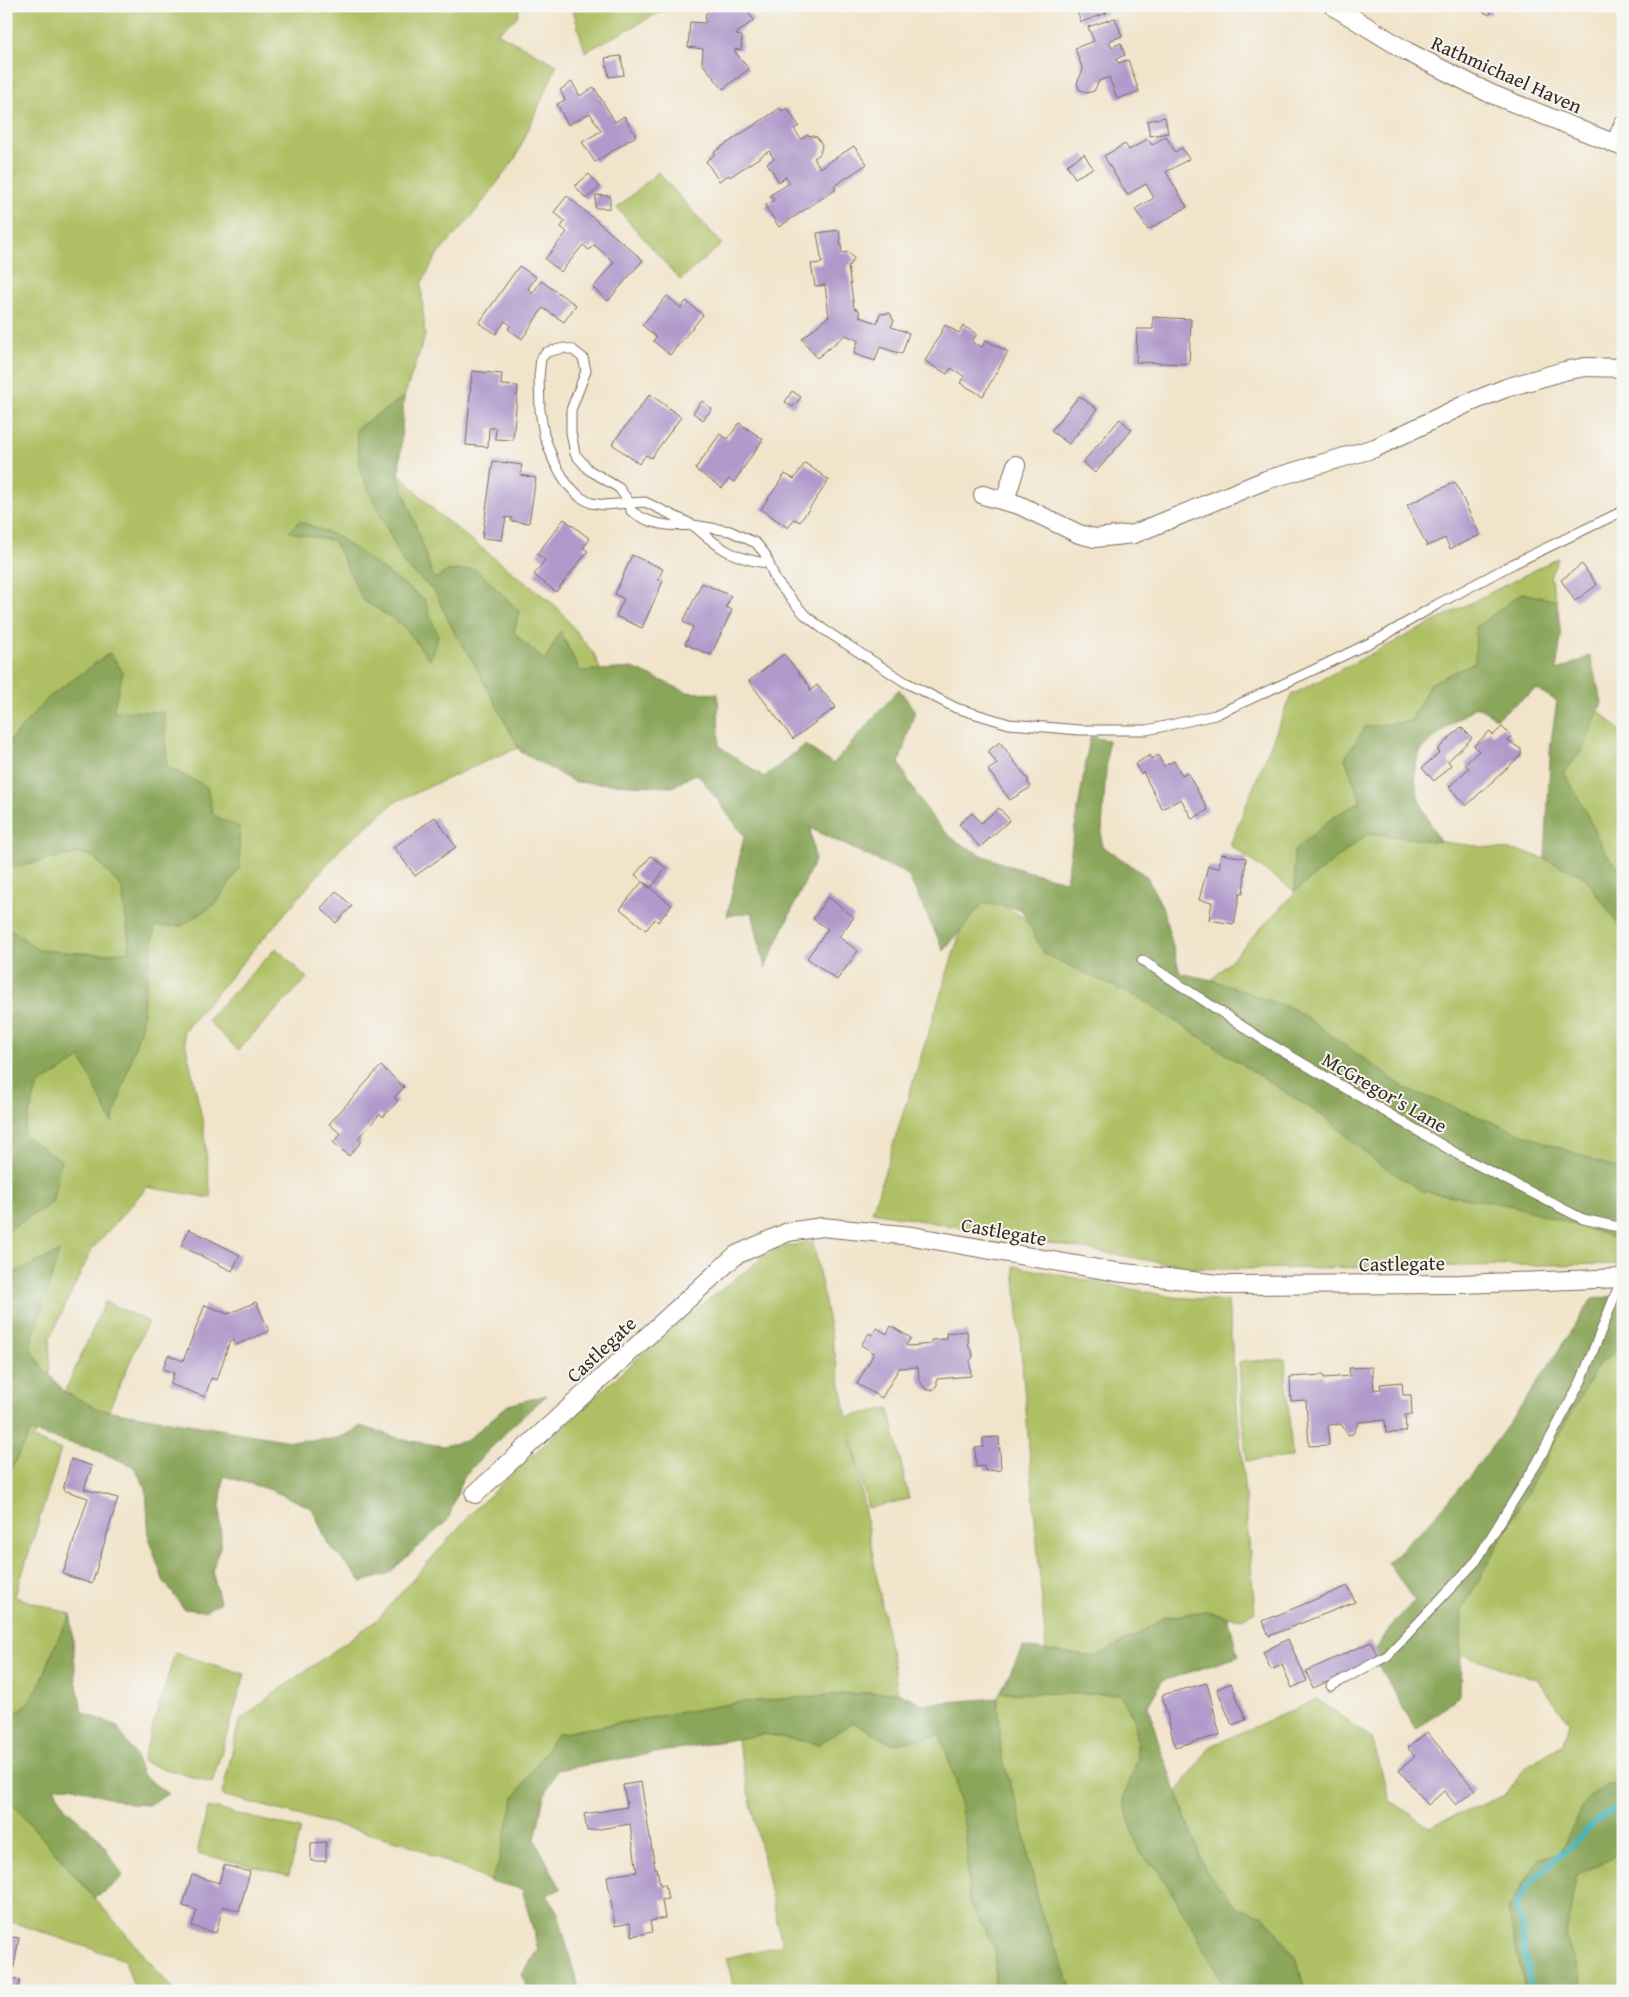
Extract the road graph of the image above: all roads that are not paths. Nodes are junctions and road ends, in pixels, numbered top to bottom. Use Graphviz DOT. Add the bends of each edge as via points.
graph roads {
  1 [pos="1333,6"];
  2 [pos="1623,125"];
  3 [pos="1619,145"];
  4 [pos="1623,368"];
  5 [pos="1016,465"];
  6 [pos="983,495"];
  7 [pos="1005,501"];
  8 [pos="630,503"];
  9 [pos="1623,511"];
  10 [pos="693,525"];
  11 [pos="767,564"];
  12 [pos="1142,960"];
  13 [pos="1623,1228"];
  14 [pos="1622,1278"];
  15 [pos="475,1494"];
  16 [pos="1331,1686"];
  1 -- 3 [label="street, Rathmichael Haven" via="1408,52 1489,93"];
  2 -- 3 [label="street"];
  4 -- 7 [label="street" via="1585,367 1541,376 1466,404 1375,448 1266,480 1134,534 1095,538"];
  5 -- 7 [label="street"];
  6 -- 7 [label="street"];
  8 -- 8 [label="lane" via="604,505 580,497 567,484 554,462 544,435 540,410 540,366 541,358 547,352 564,348 583,358 586,371 571,410 575,454 589,470 619,488"];
  8 -- 10 [label="lane" via="645,502"];
  8 -- 10 [label="lane" via="631,511 643,519 672,527"];
  9 -- 11 [label="lane" via="1496,573 1382,637 1299,677 1215,715 1147,730 1079,730 1009,724 956,708 905,682 823,629 788,596"];
  10 -- 11 [label="lane" via="727,553"];
  10 -- 11 [label="lane" via="730,531 756,543 765,554"];
  12 -- 13 [label="lane, McGregor's Lane" via="1265,1041 1464,1158 1583,1219"];
  14 -- 15 [label="street, Castlegate" via="1462,1284 1227,1285 1116,1272 858,1229 822,1228 788,1232 736,1254"];
  14 -- 16 [label="lane" via="1581,1380 1537,1462 1476,1561 1387,1656"];
}
